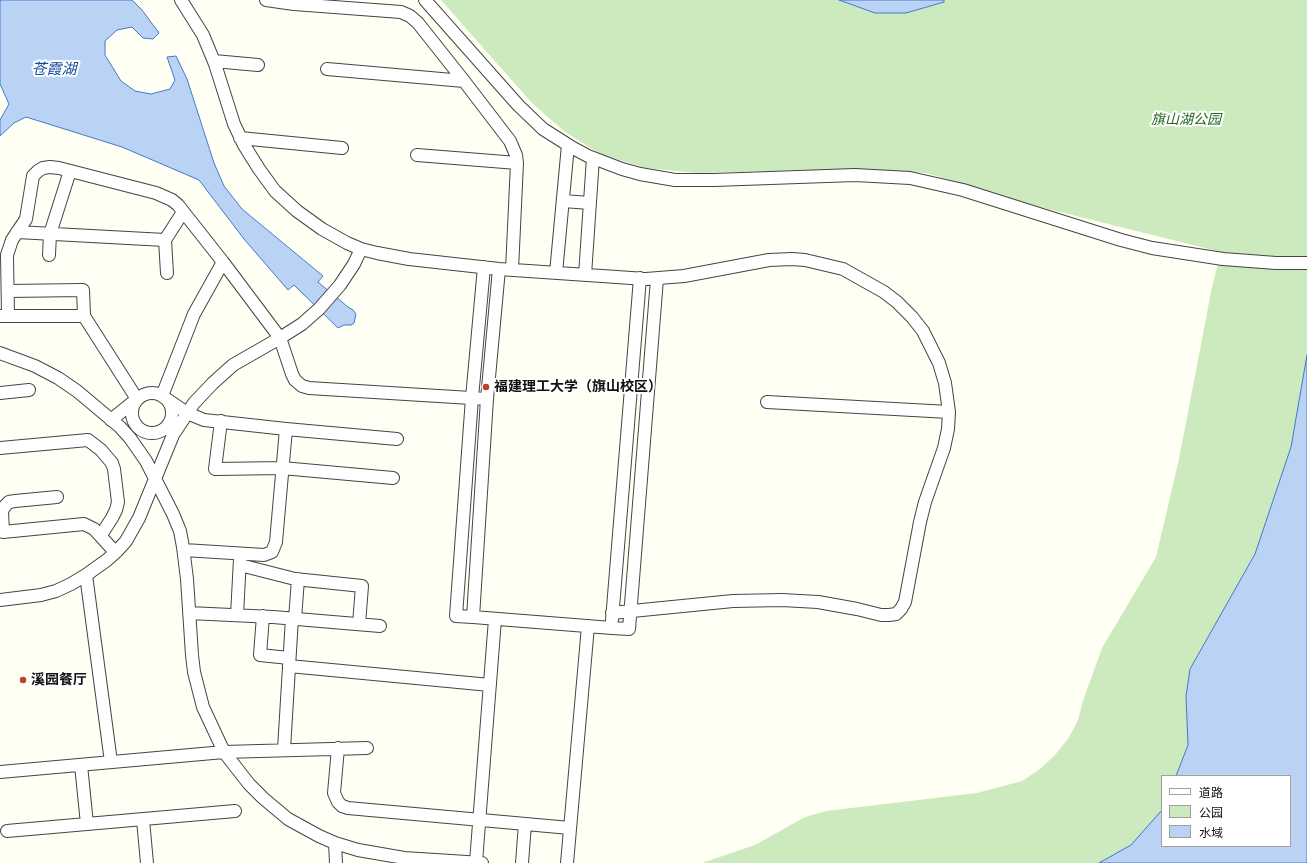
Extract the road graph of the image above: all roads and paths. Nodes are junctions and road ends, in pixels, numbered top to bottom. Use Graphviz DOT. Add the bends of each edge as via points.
graph roads {
  1 [pos="272,0"];
  2 [pos="425,0"];
  3 [pos="186,1"];
  4 [pos="214,61"];
  5 [pos="258,65"];
  6 [pos="327,70"];
  7 [pos="464,81"];
  8 [pos="240,138"];
  9 [pos="568,145"];
  10 [pos="342,148"];
  11 [pos="417,155"];
  12 [pos="593,158"];
  13 [pos="517,163"];
  14 [pos="70,171"];
  15 [pos="563,201"];
  16 [pos="590,203"];
  17 [pos="183,212"];
  18 [pos="17,232"];
  19 [pos="50,234"];
  20 [pos="166,240"];
  21 [pos="361,249"];
  22 [pos="49,255"];
  23 [pos="223,262"];
  24 [pos="1307,263"];
  25 [pos="484,267"];
  26 [pos="499,269"];
  27 [pos="512,270"];
  28 [pos="556,272"];
  29 [pos="167,273"];
  30 [pos="585,274"];
  31 [pos="640,278"];
  32 [pos="657,279"];
  33 [pos="8,291"];
  34 [pos="4,316"];
  35 [pos="84,316"];
  36 [pos="280,338"];
  37 [pos="0,353"];
  38 [pos="29,390"];
  39 [pos="0,393"];
  40 [pos="162,396"];
  41 [pos="472,398"];
  42 [pos="137,399"];
  43 [pos="487,399"];
  44 [pos="767,402"];
  45 [pos="187,412"];
  46 [pos="949,412"];
  47 [pos="111,420"];
  48 [pos="221,421"];
  49 [pos="286,429"];
  50 [pos="397,439"];
  51 [pos="0,448"];
  52 [pos="282,468"];
  53 [pos="154,478"];
  54 [pos="393,478"];
  55 [pos="57,498"];
  56 [pos="101,535"];
  57 [pos="184,550"];
  58 [pos="115,552"];
  59 [pos="240,560"];
  60 [pos="86,575"];
  61 [pos="298,579"];
  62 [pos="0,600"];
  63 [pos="631,611"];
  64 [pos="189,613"];
  65 [pos="612,613"];
  66 [pos="237,615"];
  67 [pos="263,616"];
  68 [pos="473,617"];
  69 [pos="294,618"];
  70 [pos="495,619"];
  71 [pos="359,624"];
  72 [pos="380,626"];
  73 [pos="588,626"];
  74 [pos="612,628"];
  75 [pos="289,662"];
  76 [pos="490,685"];
  77 [pos="338,748"];
  78 [pos="367,748"];
  79 [pos="284,749"];
  80 [pos="224,752"];
  81 [pos="111,762"];
  82 [pos="81,765"];
  83 [pos="0,772"];
  84 [pos="235,811"];
  85 [pos="478,819"];
  86 [pos="143,820"];
  87 [pos="87,824"];
  88 [pos="526,824"];
  89 [pos="570,828"];
  90 [pos="7,831"];
  91 [pos="335,843"];
  92 [pos="476,862"];
  93 [pos="147,863"];
  94 [pos="336,863"];
  95 [pos="482,863"];
  96 [pos="522,863"];
  97 [pos="567,863"];
  1 -- 7 [label="street" via="406,13 418,23"];
  2 -- 9 [label="street" via="518,105 544,129"];
  3 -- 4 [label="street"];
  4 -- 5 [label="street"];
  4 -- 8 [label="street"];
  6 -- 7 [label="street"];
  7 -- 13 [label="street" via="510,142"];
  8 -- 10 [label="street"];
  8 -- 21 [label="street" via="266,180 285,201 310,222"];
  9 -- 12 [label="street"];
  9 -- 15 [label="street"];
  11 -- 13 [label="street"];
  12 -- 16 [label="street"];
  12 -- 24 [label="street" via="640,174 675,180 855,175 910,178 963,190 1152,248 1223,259"];
  13 -- 27 [label="street"];
  14 -- 17 [label="street" via="164,196 172,200"];
  14 -- 18 [label="street" via="50,167 43,168 33,176 26,219"];
  14 -- 19 [label="street"];
  15 -- 16 [label="street"];
  15 -- 28 [label="street"];
  16 -- 30 [label="street"];
  17 -- 20 [label="street"];
  17 -- 23 [label="street"];
  18 -- 19 [label="street"];
  18 -- 33 [label="street" via="8,255"];
  19 -- 20 [label="street"];
  19 -- 22 [label="street"];
  20 -- 29 [label="street"];
  21 -- 25 [label="street" via="408,259"];
  21 -- 36 [label="street" via="347,275 326,302"];
  23 -- 36 [label="street"];
  23 -- 40 [label="street" via="194,314"];
  25 -- 26 [label="street"];
  25 -- 41 [label="street"];
  26 -- 27 [label="street"];
  26 -- 43 [label="street"];
  27 -- 28 [label="street"];
  28 -- 30 [label="street"];
  30 -- 31 [label="street"];
  31 -- 32 [label="street"];
  31 -- 65 [label="street"];
  32 -- 46 [label="street" via="779,259 805,260 843,269 897,302 923,331 939,363"];
  32 -- 63 [label="street"];
  33 -- 34 [label="street"];
  33 -- 35 [label="street" via="83,290"];
  34 -- 35 [label="street"];
  35 -- 42 [label="street"];
  36 -- 41 [label="street" via="292,374 302,386"];
  36 -- 45 [label="street" via="233,365"];
  37 -- 47 [label="street" via="58,378"];
  38 -- 39 [label="street"];
  40 -- 42 [label="street" via="149,393"];
  40 -- 42 [label="street" via="171,407 170,421 161,431 148,434 133,423 131,410"];
  40 -- 45 [label="street"];
  41 -- 43 [label="street"];
  41 -- 68 [label="street" via="456,616"];
  42 -- 47 [label="street"];
  43 -- 68 [label="street"];
  44 -- 46 [label="street"];
  45 -- 48 [label="street" via="204,420"];
  45 -- 53 [label="street" via="173,435"];
  46 -- 63 [label="street" via="944,448 920,522 905,602 896,614 881,615 818,602 782,600 733,601"];
  47 -- 53 [label="street" via="138,449"];
  48 -- 49 [label="street"];
  48 -- 52 [label="street" via="215,469"];
  49 -- 50 [label="street"];
  49 -- 52 [label="street"];
  51 -- 56 [label="street" via="88,440 101,450 114,469 118,502"];
  52 -- 54 [label="street"];
  52 -- 59 [label="street" via="274,548 268,554"];
  53 -- 57 [label="street" via="173,514"];
  53 -- 58 [label="street" via="139,518 126,541"];
  55 -- 56 [label="street" via="10,502 2,511 3,532 79,524 89,526"];
  56 -- 58 [label="street"];
  57 -- 59 [label="street"];
  57 -- 64 [label="street"];
  58 -- 60 [label="street"];
  59 -- 61 [label="street"];
  59 -- 66 [label="street"];
  60 -- 62 [label="street" via="71,584 41,595"];
  60 -- 81 [label="street"];
  61 -- 69 [label="street"];
  61 -- 71 [label="street" via="362,586"];
  63 -- 65 [label="street"];
  63 -- 74 [label="street" via="629,628"];
  64 -- 66 [label="street"];
  64 -- 80 [label="street" via="192,655 199,692"];
  65 -- 74 [label="street"];
  66 -- 67 [label="street"];
  67 -- 69 [label="street"];
  67 -- 75 [label="street" via="260,655"];
  68 -- 70 [label="street"];
  69 -- 71 [label="street"];
  69 -- 75 [label="street"];
  70 -- 73 [label="street"];
  70 -- 76 [label="street"];
  71 -- 72 [label="street"];
  73 -- 74 [label="street"];
  73 -- 89 [label="street"];
  75 -- 76 [label="street"];
  75 -- 79 [label="street"];
  76 -- 85 [label="street"];
  77 -- 78 [label="street"];
  77 -- 79 [label="street"];
  77 -- 85 [label="street" via="334,793 342,806"];
  79 -- 80 [label="street"];
  80 -- 81 [label="street"];
  80 -- 91 [label="street" via="249,784 277,810 304,828"];
  81 -- 82 [label="street"];
  82 -- 83 [label="street"];
  82 -- 87 [label="street"];
  84 -- 86 [label="street"];
  85 -- 88 [label="street"];
  85 -- 92 [label="street"];
  86 -- 87 [label="street"];
  86 -- 93 [label="street"];
  87 -- 90 [label="street"];
  88 -- 89 [label="street"];
  88 -- 96 [label="street"];
  89 -- 97 [label="street"];
  91 -- 92 [label="street" via="404,858"];
  91 -- 94 [label="street"];
  92 -- 95 [label="street"];
}
